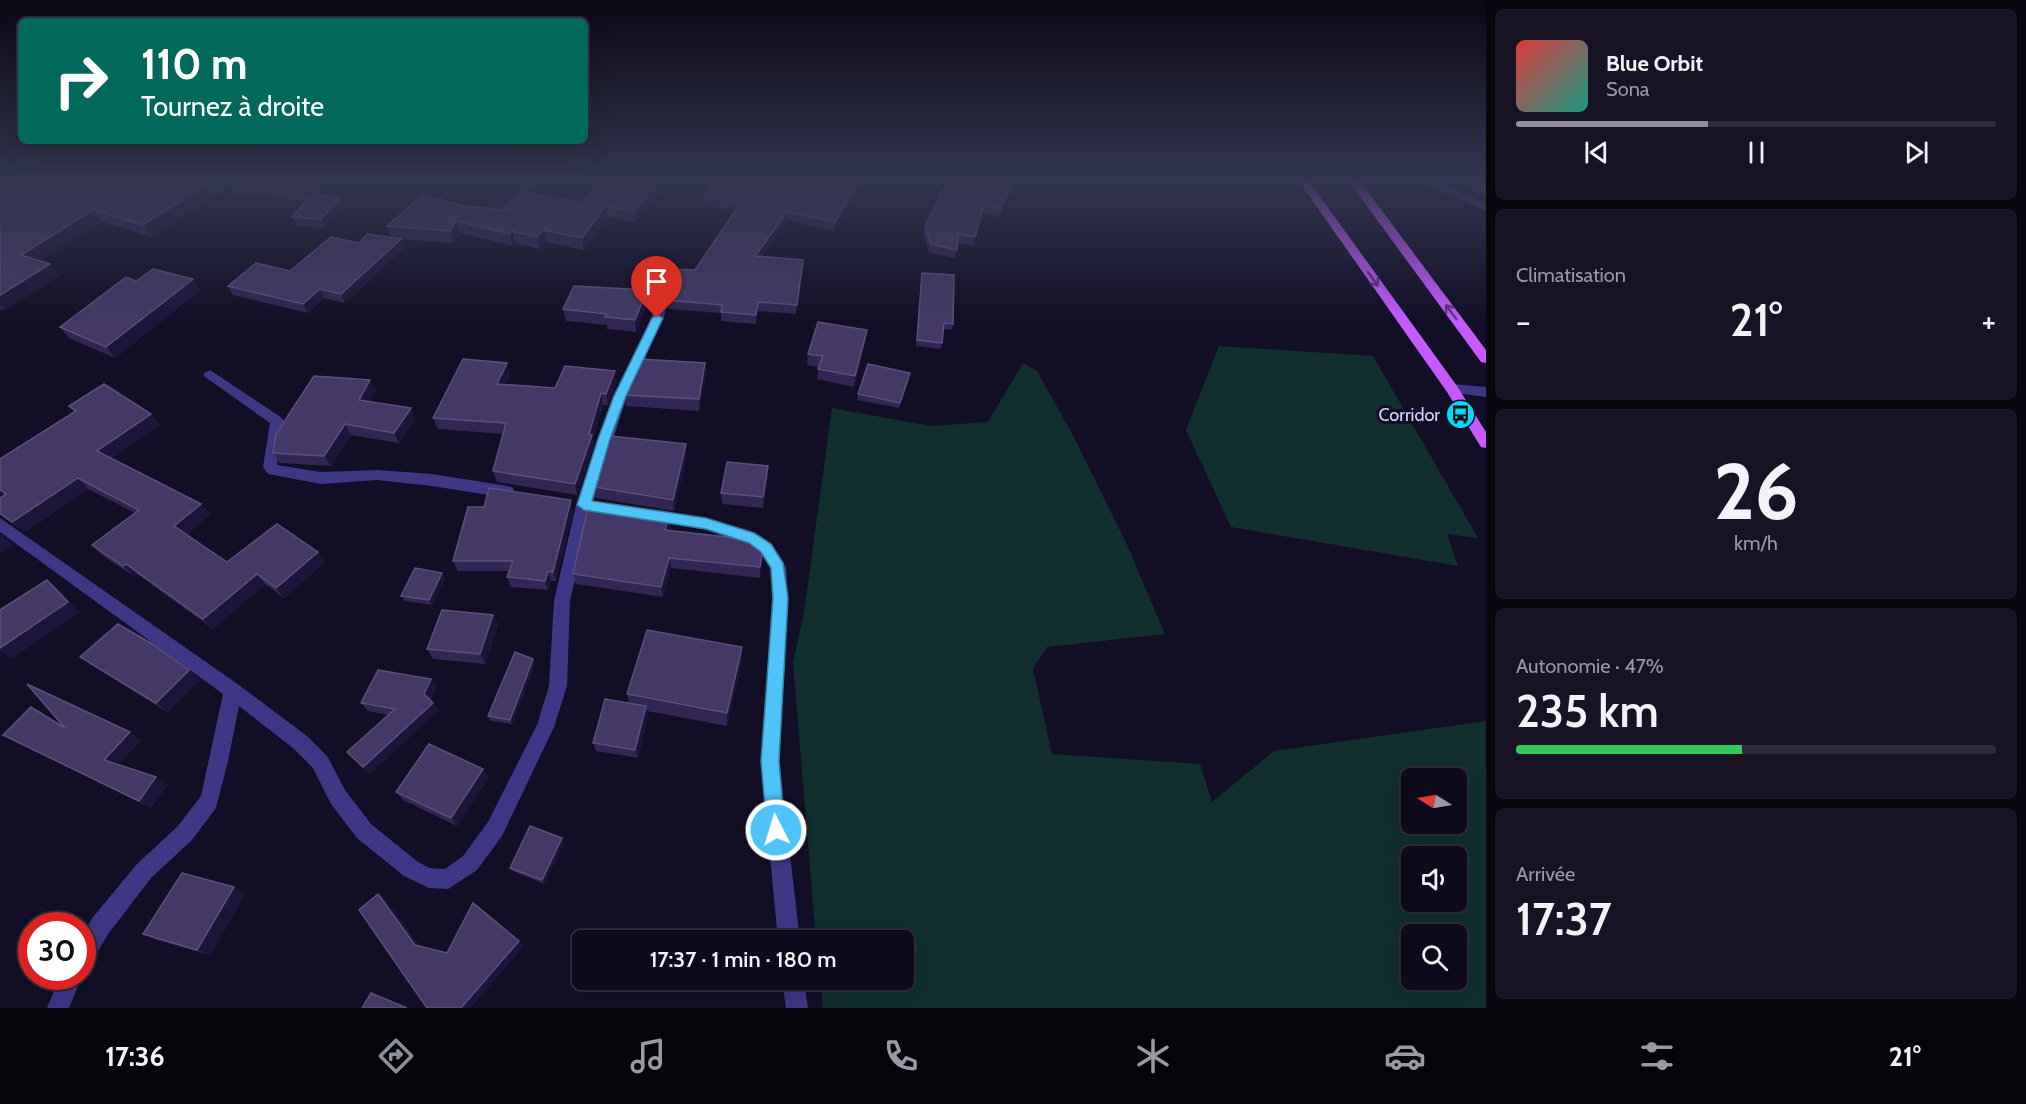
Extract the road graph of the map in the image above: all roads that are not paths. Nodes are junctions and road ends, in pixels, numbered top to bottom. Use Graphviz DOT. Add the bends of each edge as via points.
graph roads {
  1 [pos="1337,227"];
  2 [pos="1388,227"];
  3 [pos="667,284"];
  4 [pos="1486,359"];
  5 [pos="210,374"];
  6 [pos="1452,389"];
  7 [pos="1486,392"];
  8 [pos="1486,443"];
  9 [pos="526,495"];
  10 [pos="578,504"];
  11 [pos="606,508"];
  12 [pos="629,512"];
  13 [pos="0,524"];
  14 [pos="233,691"];
  15 [pos="788,930"];
  16 [pos="96,933"];
  17 [pos="65,990"];
  18 [pos="795,990"];
  19 [pos="58,1008"];
  20 [pos="797,1008"];
  1 -- 6 [label="main road, one-way"];
  4 -- 2 [label="main road, one-way"];
  3 -- 10 [label="street" via="657,318 620,396"];
  5 -- 9 [label="street" via="277,421 270,467 273,470 321,478 377,475 432,480"];
  6 -- 7 [label="street"];
  6 -- 8 [label="main road"];
  10 -- 11 [label="street"];
  10 -- 14 [label="street" via="562,601 558,686 545,727 495,829 470,863 448,879 429,878 411,869 364,831 338,797 320,762"];
  12 -- 15 [label="street" via="706,524 754,538 778,567 780,598 770,761"];
  13 -- 14 [label="street"];
  14 -- 16 [label="street" via="208,801 185,833 144,871"];
  17 -- 19 [label="street"];
  18 -- 20 [label="street"];
}
